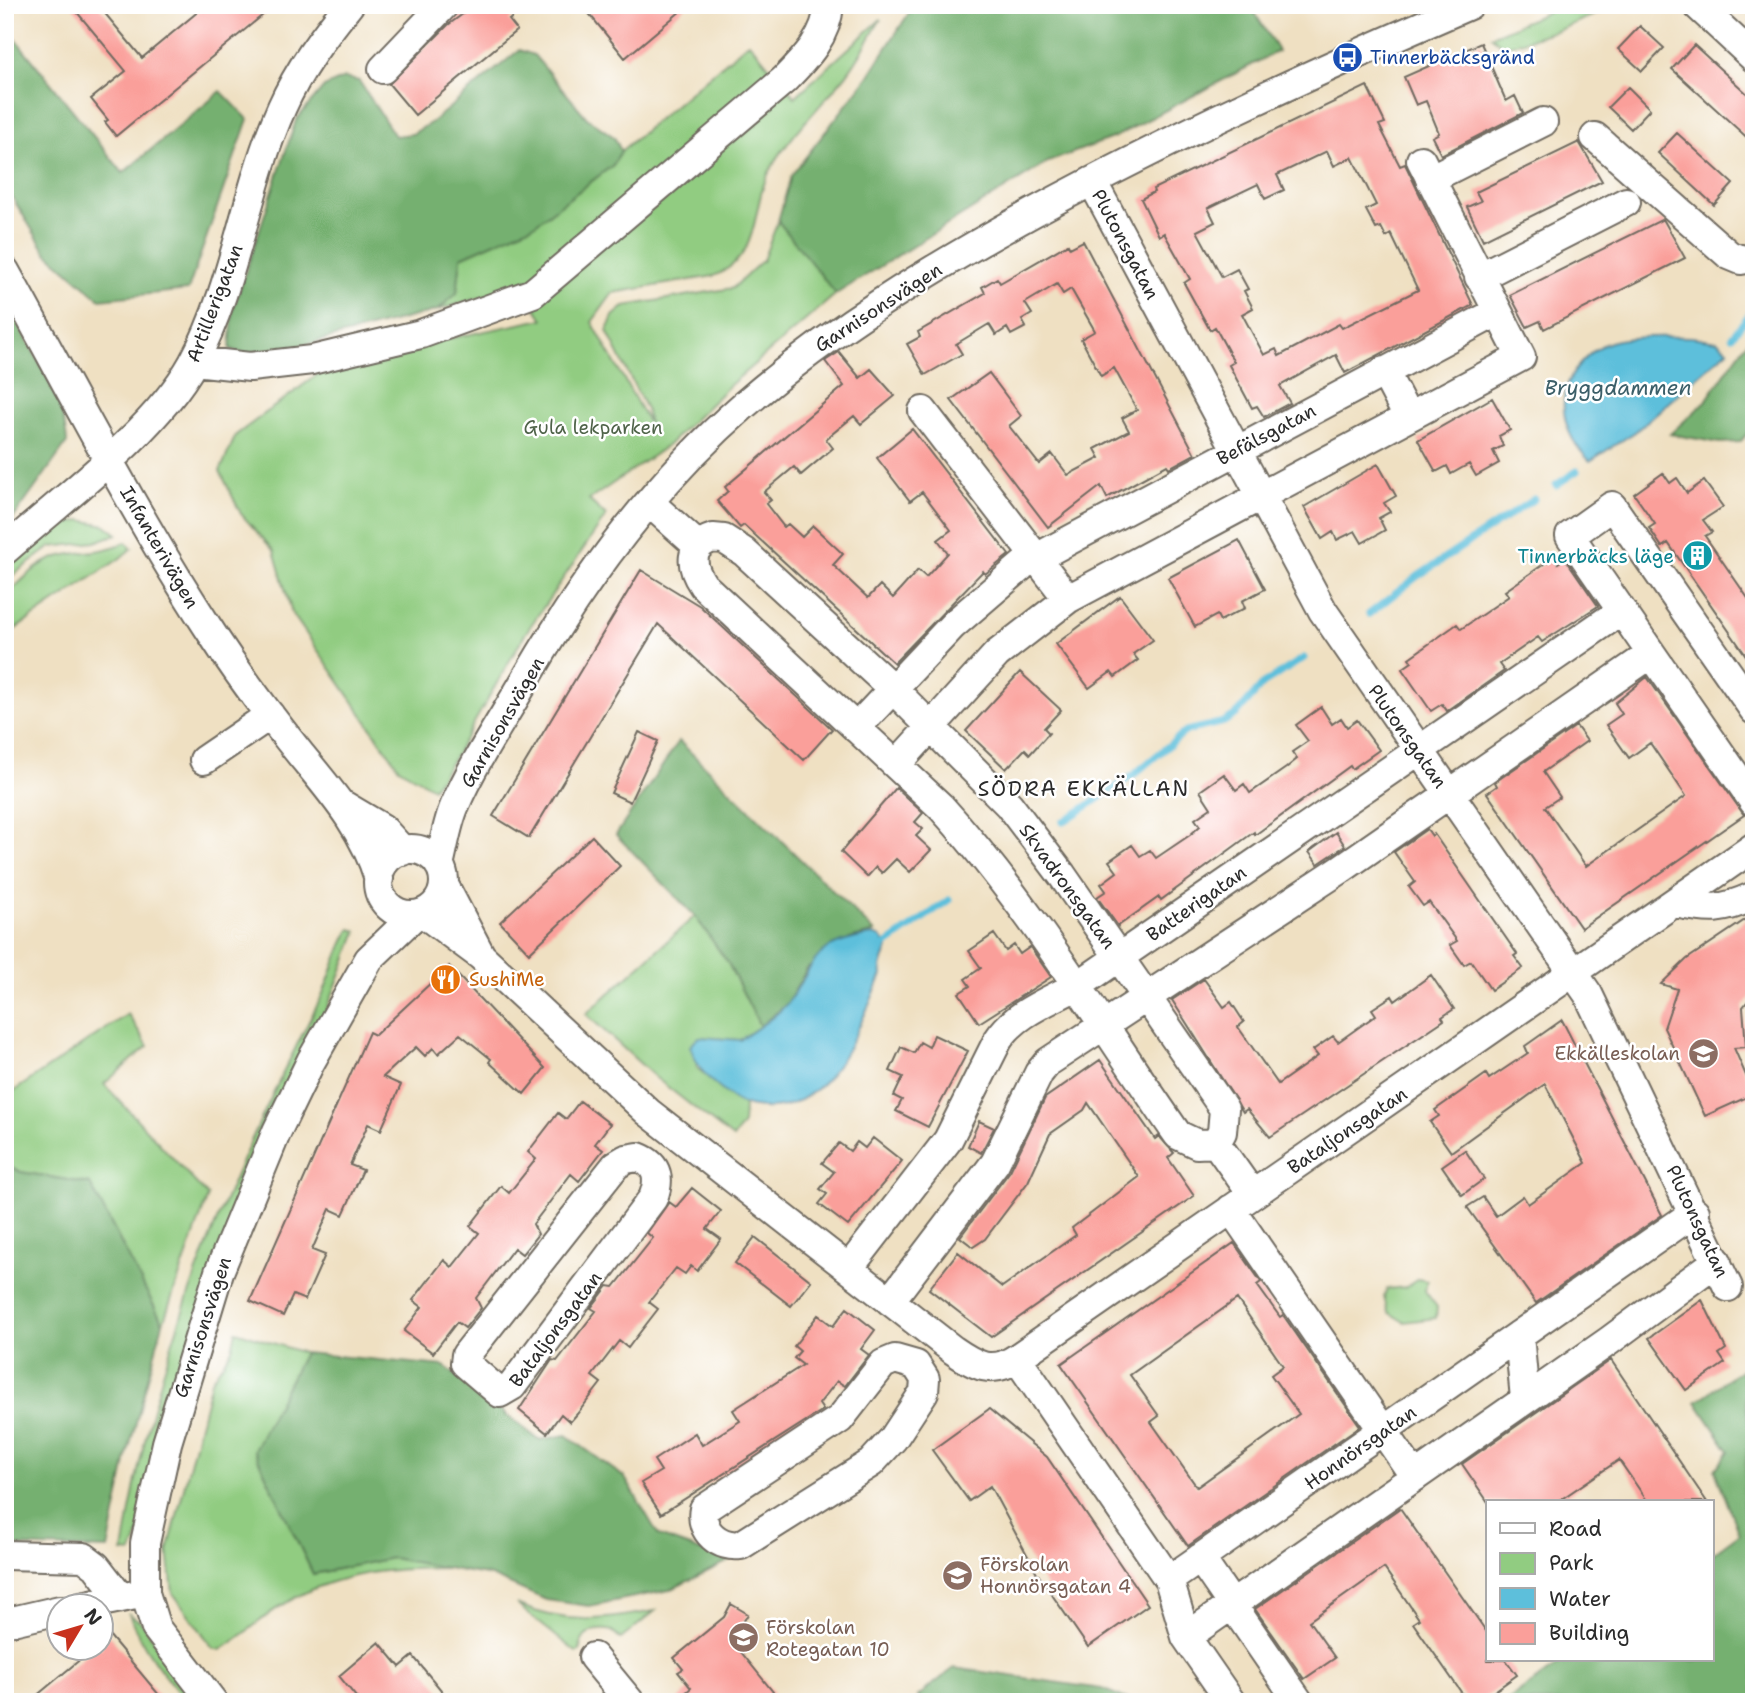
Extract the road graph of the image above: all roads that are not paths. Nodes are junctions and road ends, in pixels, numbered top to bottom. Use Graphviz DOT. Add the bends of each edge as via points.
graph roads {
  1 [pos="349,5"];
  2 [pos="444,5"];
  3 [pos="829,5"];
  4 [pos="1469,5"];
  5 [pos="1697,5"];
  6 [pos="1754,58"];
  7 [pos="383,69"];
  8 [pos="1542,122"];
  9 [pos="1595,137"];
  10 [pos="1092,181"];
  11 [pos="1626,202"];
  12 [pos="1754,258"];
  13 [pos="5,271"];
  14 [pos="1479,277"];
  15 [pos="1497,312"];
  16 [pos="194,360"];
  17 [pos="1384,371"];
  18 [pos="923,411"];
  19 [pos="1408,417"];
  20 [pos="1236,449"];
  21 [pos="108,458"];
  22 [pos="1262,496"];
  23 [pos="650,503"];
  24 [pos="698,546"];
  25 [pos="5,550"];
  26 [pos="1036,557"];
  27 [pos="1069,598"];
  28 [pos="1622,611"];
  29 [pos="1651,654"];
  30 [pos="893,689"];
  31 [pos="1754,710"];
  32 [pos="270,715"];
  33 [pos="931,726"];
  34 [pos="856,728"];
  35 [pos="1418,750"];
  36 [pos="204,760"];
  37 [pos="896,765"];
  38 [pos="1448,794"];
  39 [pos="1754,802"];
  40 [pos="343,804"];
  41 [pos="454,806"];
  42 [pos="1754,847"];
  43 [pos="406,850"];
  44 [pos="442,875"];
  45 [pos="380,886"];
  46 [pos="1754,896"];
  47 [pos="1675,903"];
  48 [pos="419,914"];
  49 [pos="481,956"];
  50 [pos="1119,957"];
  51 [pos="369,959"];
  52 [pos="1574,972"];
  53 [pos="1076,986"];
  54 [pos="1148,999"];
  55 [pos="1102,1027"];
  56 [pos="671,1130"];
  57 [pos="1216,1143"];
  58 [pos="647,1160"];
  59 [pos="1242,1202"];
  60 [pos="1695,1212"];
  61 [pos="1717,1261"];
  62 [pos="849,1268"];
  63 [pos="1728,1287"];
  64 [pos="890,1301"];
  65 [pos="1519,1335"];
  66 [pos="936,1336"];
  67 [pos="1017,1358"];
  68 [pos="916,1365"];
  69 [pos="1525,1399"];
  70 [pos="1383,1431"];
  71 [pos="1415,1477"];
  72 [pos="5,1555"];
  73 [pos="1200,1558"];
  74 [pos="1169,1580"];
  75 [pos="133,1595"];
  76 [pos="116,1598"];
  77 [pos="1232,1604"];
  78 [pos="46,1614"];
  79 [pos="8,1622"];
  80 [pos="1186,1637"];
  81 [pos="593,1657"];
  82 [pos="213,1702"];
  83 [pos="630,1702"];
  84 [pos="1231,1702"];
  85 [pos="1299,1702"];
  1 -- 16 [label="street, Artillerigatan" via="301,68 281,109 223,288"];
  2 -- 7 [label="street"];
  3 -- 16 [label="street" via="828,24 806,58 784,80 533,293 421,334 312,360 250,367"];
  4 -- 10 [label="street, Garnisonsvägen" via="1284,85"];
  5 -- 6 [label="street"];
  8 -- 14 [label="street" via="1425,169"];
  9 -- 12 [label="street" via="1729,255 1741,260"];
  10 -- 20 [label="street, Plutonsgatan"];
  10 -- 23 [label="street, Garnisonsvägen" via="951,259 830,336 743,407"];
  11 -- 14 [label="street"];
  13 -- 21 [label="street, Infanterivägen"];
  14 -- 15 [label="street"];
  15 -- 17 [label="street, Befälsgatan"];
  15 -- 19 [label="street" via="1521,357"];
  16 -- 21 [label="street, Artillerigatan" via="162,406"];
  17 -- 19 [label="street"];
  17 -- 20 [label="street, Befälsgatan"];
  18 -- 26 [label="street"];
  19 -- 22 [label="street"];
  20 -- 22 [label="street, Plutonsgatan"];
  20 -- 26 [label="street, Befälsgatan"];
  21 -- 25 [label="street, Artillerigatan"];
  21 -- 32 [label="street, Infanterivägen" via="208,628"];
  22 -- 27 [label="street"];
  22 -- 35 [label="street, Plutonsgatan" via="1323,611"];
  23 -- 24 [label="street"];
  23 -- 41 [label="street, Garnisonsvägen" via="610,550 556,629"];
  24 -- 30 [label="street, Skvadronsgatan" via="713,538 734,544"];
  24 -- 34 [label="street" via="692,562 703,585"];
  26 -- 27 [label="street"];
  26 -- 30 [label="street, Befälsgatan" via="962,617"];
  27 -- 33 [label="street" via="997,654"];
  28 -- 29 [label="street"];
  28 -- 31 [label="street" via="1570,536 1612,506"];
  28 -- 35 [label="street, Batterigatan"];
  29 -- 38 [label="street"];
  29 -- 39 [label="street"];
  30 -- 33 [label="street, Skvadronsgatan"];
  30 -- 34 [label="street, Befälsgatan"];
  32 -- 36 [label="street"];
  32 -- 40 [label="street, Infanterivägen"];
  33 -- 37 [label="street"];
  33 -- 50 [label="street, Skvadronsgatan" via="1009,805"];
  34 -- 37 [label="street"];
  35 -- 38 [label="street, Plutonsgatan"];
  35 -- 50 [label="street, Batterigatan"];
  37 -- 53 [label="street" via="966,834"];
  38 -- 52 [label="street, Plutonsgatan"];
  38 -- 54 [label="street"];
  40 -- 43 [label="street, Infanterivägen" via="382,828"];
  40 -- 45 [label="street, Infanterivägen" via="366,844"];
  41 -- 43 [label="street, Garnisonsvägen"];
  41 -- 44 [label="street, Garnisonsvägen"];
  42 -- 47 [label="street, Bataljonsgatan"];
  43 -- 44 [label="street" via="429,855"];
  43 -- 45 [label="street" via="386,862"];
  44 -- 48 [label="street" via="435,905"];
  44 -- 49 [label="street, Bataljonsgatan"];
  45 -- 48 [label="street" via="394,910"];
  45 -- 51 [label="street, Garnisonsvägen"];
  46 -- 47 [label="street" via="1711,910"];
  47 -- 52 [label="street, Bataljonsgatan"];
  48 -- 49 [label="street, Bataljonsgatan"];
  48 -- 51 [label="street, Garnisonsvägen"];
  49 -- 56 [label="street, Bataljonsgatan" via="615,1084"];
  50 -- 53 [label="street, Batterigatan"];
  50 -- 54 [label="street, Skvadronsgatan"];
  51 -- 75 [label="street, Garnisonsvägen" via="277,1130 219,1272 187,1366"];
  52 -- 59 [label="street, Bataljonsgatan"];
  52 -- 60 [label="street, Plutonsgatan"];
  53 -- 55 [label="street"];
  53 -- 62 [label="street, Batterigatan" via="1052,996 1003,1032 948,1140"];
  54 -- 55 [label="street"];
  54 -- 57 [label="street, Skvadronsgatan" via="1224,1109"];
  55 -- 57 [label="street" via="1178,1135 1197,1144"];
  55 -- 64 [label="street" via="1048,1062 1039,1073 995,1163"];
  56 -- 58 [label="street"];
  56 -- 62 [label="street, Bataljonsgatan"];
  57 -- 59 [label="street"];
  58 -- 58 [label="street, Bataljonsgatan" via="626,1158 616,1165 466,1355 464,1363 471,1371 500,1393 512,1386 653,1198 659,1183"];
  59 -- 67 [label="street, Bataljonsgatan"];
  59 -- 70 [label="street"];
  60 -- 61 [label="street, Plutonsgatan"];
  60 -- 65 [label="street, Honnörsgatan"];
  61 -- 63 [label="street, Plutonsgatan"];
  61 -- 69 [label="street"];
  62 -- 64 [label="street, Bataljonsgatan"];
  64 -- 66 [label="street, Bataljonsgatan"];
  65 -- 69 [label="street"];
  65 -- 70 [label="street, Honnörsgatan"];
  66 -- 67 [label="street, Bataljonsgatan" via="978,1366 999,1368"];
  66 -- 68 [label="street"];
  67 -- 74 [label="street"];
  68 -- 68 [label="street" via="895,1359 883,1364 839,1419 704,1509 713,1537 730,1546 741,1545 871,1463 924,1392 925,1379"];
  69 -- 71 [label="street"];
  70 -- 71 [label="street"];
  70 -- 73 [label="street, Honnörsgatan"];
  71 -- 77 [label="street"];
  72 -- 75 [label="street" via="84,1557"];
  73 -- 74 [label="street, Honnörsgatan"];
  73 -- 77 [label="street"];
  74 -- 80 [label="street"];
  75 -- 76 [label="street"];
  75 -- 82 [label="street, Garnisonsvägen"];
  77 -- 80 [label="street"];
  77 -- 85 [label="street"];
  78 -- 79 [label="street"];
  80 -- 84 [label="street"];
  81 -- 83 [label="street"];
}
